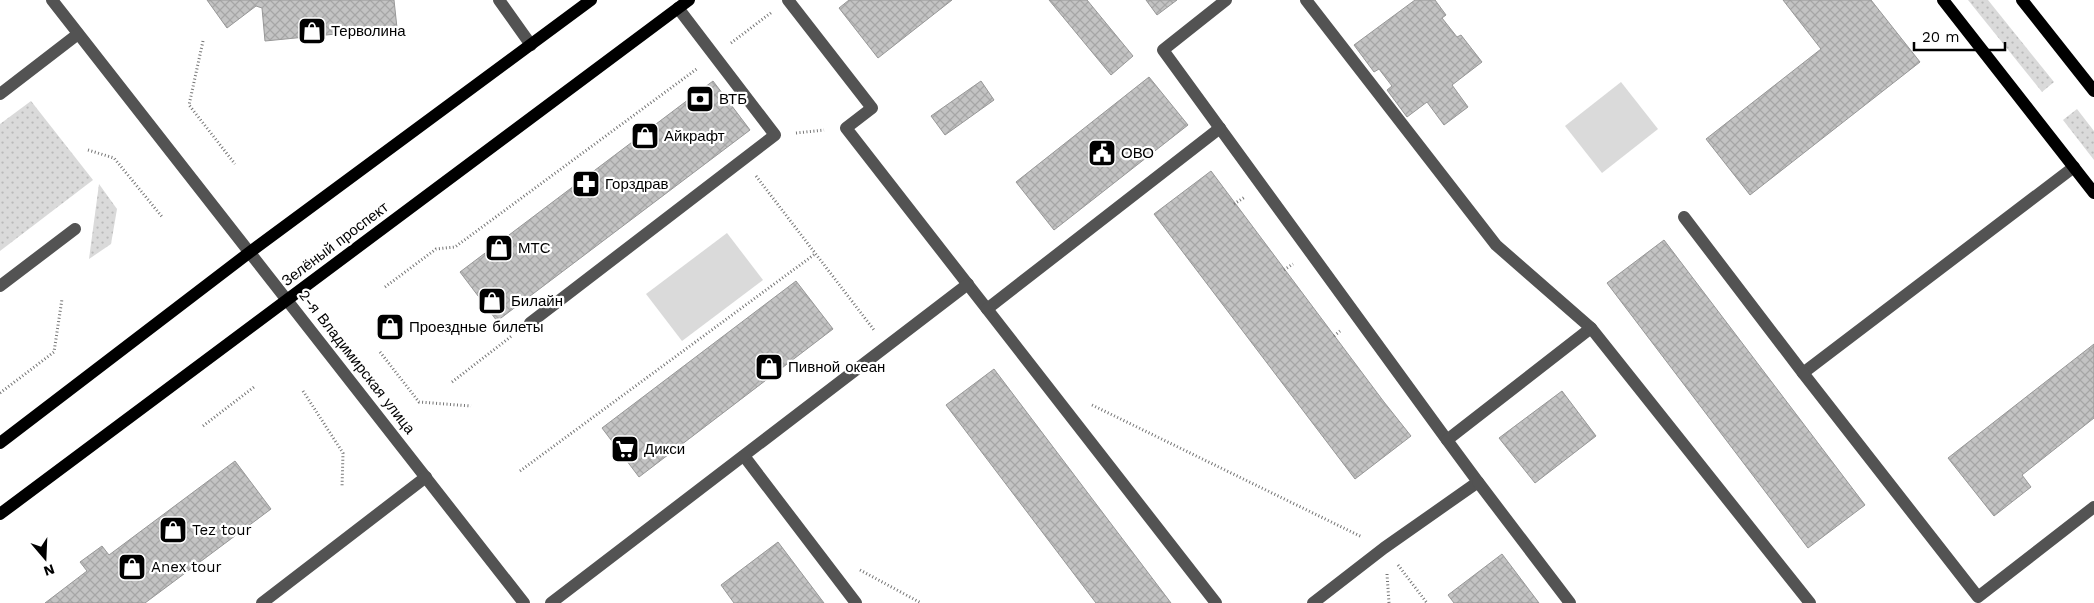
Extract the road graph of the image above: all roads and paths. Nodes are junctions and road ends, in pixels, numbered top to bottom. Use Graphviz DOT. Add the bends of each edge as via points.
graph roads {
  1 [pos="52,0"];
  2 [pos="498,0"];
  3 [pos="592,0"];
  4 [pos="689,0"];
  5 [pos="788,0"];
  6 [pos="1226,0"];
  7 [pos="1306,0"];
  8 [pos="1943,0"];
  9 [pos="2022,0"];
  10 [pos="678,8"];
  11 [pos="78,34"];
  12 [pos="203,40"];
  13 [pos="531,45"];
  14 [pos="714,55"];
  15 [pos="2094,91"];
  16 [pos="0,94"];
  17 [pos="846,128"];
  18 [pos="1220,128"];
  19 [pos="775,135"];
  20 [pos="88,150"];
  21 [pos="743,159"];
  22 [pos="235,164"];
  23 [pos="2074,167"];
  24 [pos="2094,193"];
  25 [pos="1684,217"];
  26 [pos="163,218"];
  27 [pos="75,229"];
  28 [pos="250,252"];
  29 [pos="816,254"];
  30 [pos="968,284"];
  31 [pos="0,286"];
  32 [pos="385,288"];
  33 [pos="62,299"];
  34 [pos="288,299"];
  35 [pos="987,309"];
  36 [pos="530,322"];
  37 [pos="1591,328"];
  38 [pos="887,347"];
  39 [pos="380,352"];
  40 [pos="1803,374"];
  41 [pos="452,382"];
  42 [pos="254,387"];
  43 [pos="303,391"];
  44 [pos="0,393"];
  45 [pos="1089,404"];
  46 [pos="471,406"];
  47 [pos="203,426"];
  48 [pos="1447,440"];
  49 [pos="0,442"];
  50 [pos="744,456"];
  51 [pos="520,471"];
  52 [pos="426,477"];
  53 [pos="1478,482"];
  54 [pos="342,487"];
  55 [pos="2094,507"];
  56 [pos="0,514"];
  57 [pos="1384,548"];
  58 [pos="853,567"];
  59 [pos="1975,600"];
  60 [pos="262,603"];
  61 [pos="524,603"];
  62 [pos="551,603"];
  63 [pos="856,603"];
  64 [pos="921,603"];
  65 [pos="1216,603"];
  66 [pos="1312,603"];
  67 [pos="1427,603"];
  68 [pos="1570,603"];
  69 [pos="1810,603"];
  1 -- 11 [label="street, 2-я Владимирская улица"];
  2 -- 13 [label="street"];
  3 -- 13 [label="main road"];
  4 -- 10 [label="main road, Зелёный проспект"];
  5 -- 14 [label="path"];
  5 -- 17 [label="street" via="872,108"];
  6 -- 18 [label="street" via="1163,50"];
  7 -- 37 [label="street" via="1496,245"];
  8 -- 23 [label="main road"];
  9 -- 15 [label="main road"];
  10 -- 14 [label="street"];
  10 -- 34 [label="main road, Зелёный проспект"];
  11 -- 16 [label="street"];
  11 -- 28 [label="street, 2-я Владимирская улица"];
  12 -- 22 [label="path" via="190,105"];
  13 -- 28 [label="main road"];
  14 -- 19 [label="street"];
  14 -- 32 [label="path" via="455,247 436,249"];
  17 -- 19 [label="path"];
  17 -- 30 [label="street"];
  18 -- 35 [label="street"];
  18 -- 48 [label="street"];
  19 -- 21 [label="street"];
  20 -- 26 [label="path" via="114,158"];
  21 -- 29 [label="path"];
  21 -- 36 [label="street"];
  23 -- 24 [label="main road"];
  23 -- 40 [label="street"];
  25 -- 40 [label="street"];
  27 -- 31 [label="street"];
  28 -- 34 [label="street, 2-я Владимирская улица"];
  28 -- 49 [label="main road"];
  29 -- 38 [label="path"];
  29 -- 51 [label="path"];
  30 -- 35 [label="street"];
  30 -- 38 [label="street"];
  33 -- 44 [label="path" via="54,352"];
  34 -- 52 [label="street, 2-я Владимирская улица"];
  34 -- 56 [label="main road, Зелёный проспект"];
  35 -- 65 [label="street"];
  36 -- 41 [label="path"];
  37 -- 48 [label="street"];
  37 -- 69 [label="street"];
  38 -- 50 [label="street"];
  39 -- 46 [label="path" via="419,402"];
  40 -- 59 [label="street"];
  42 -- 47 [label="path"];
  43 -- 54 [label="path" via="343,453"];
  45 -- 57 [label="path"];
  48 -- 53 [label="street"];
  50 -- 62 [label="street"];
  50 -- 63 [label="street"];
  52 -- 60 [label="street"];
  52 -- 61 [label="street, 2-я Владимирская улица"];
  53 -- 57 [label="street"];
  53 -- 68 [label="street"];
  55 -- 59 [label="street"];
  57 -- 66 [label="street"];
  57 -- 67 [label="path"];
  58 -- 64 [label="path"];
}
